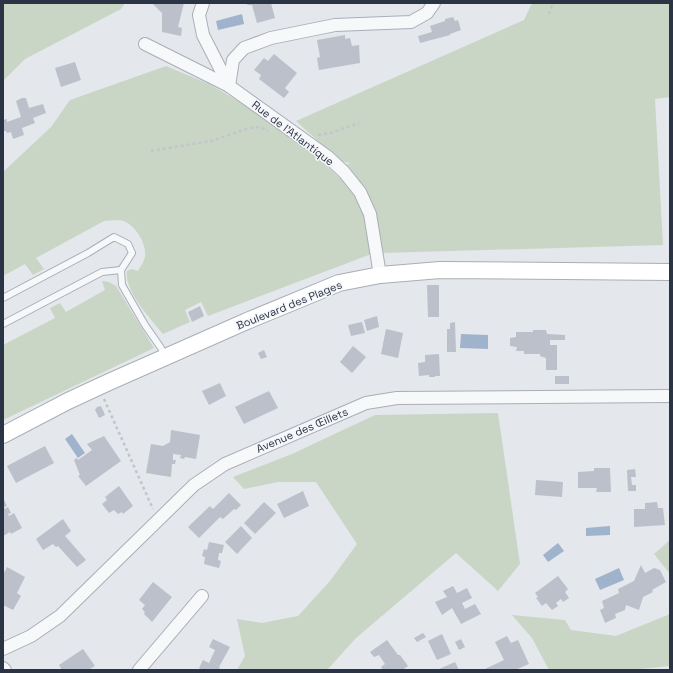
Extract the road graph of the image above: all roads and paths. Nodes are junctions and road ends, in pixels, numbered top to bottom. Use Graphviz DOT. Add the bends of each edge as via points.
graph roads {
  1 [pos="203,3"];
  2 [pos="434,3"];
  3 [pos="553,3"];
  4 [pos="549,14"];
  5 [pos="145,44"];
  6 [pos="229,86"];
  7 [pos="359,123"];
  8 [pos="275,134"];
  9 [pos="302,138"];
  10 [pos="151,151"];
  11 [pos="121,270"];
  12 [pos="670,272"];
  13 [pos="380,275"];
  14 [pos="3,298"];
  15 [pos="3,324"];
  16 [pos="165,357"];
  17 [pos="98,387"];
  18 [pos="670,396"];
  19 [pos="3,435"];
  20 [pos="158,521"];
  21 [pos="202,596"];
  22 [pos="3,649"];
  23 [pos="139,670"];
  1 -- 6 [label="street, Rue de l'Atlantique" via="200,15 203,35"];
  2 -- 6 [label="street" via="427,13 411,22 335,25 271,38 244,48 233,60"];
  3 -- 4 [label="path"];
  5 -- 6 [label="street, Rue de l'Atlantique"];
  6 -- 9 [label="street, Rue de l'Atlantique"];
  7 -- 9 [label="path" via="330,133"];
  8 -- 10 [label="path" via="260,127 250,128 211,141"];
  9 -- 13 [label="street, Rue de l'Atlantique" via="328,157 360,192 370,214"];
  11 -- 14 [label="lane" via="132,254 128,244 114,237"];
  11 -- 15 [label="lane" via="102,272"];
  11 -- 16 [label="lane" via="122,285"];
  12 -- 13 [label="main road, Boulevard des Plages" via="440,270"];
  13 -- 16 [label="main road, Boulevard des Plages" via="339,283"];
  16 -- 17 [label="main road, Boulevard des Plages"];
  17 -- 19 [label="main road, Boulevard des Plages"];
  17 -- 20 [label="path"];
  18 -- 20 [label="street, Avenue des Œillets" via="398,398 366,402 225,464 194,485"];
  20 -- 22 [label="street, Avenue des Œillets" via="60,616 30,636"];
  21 -- 23 [label="street"];
}
